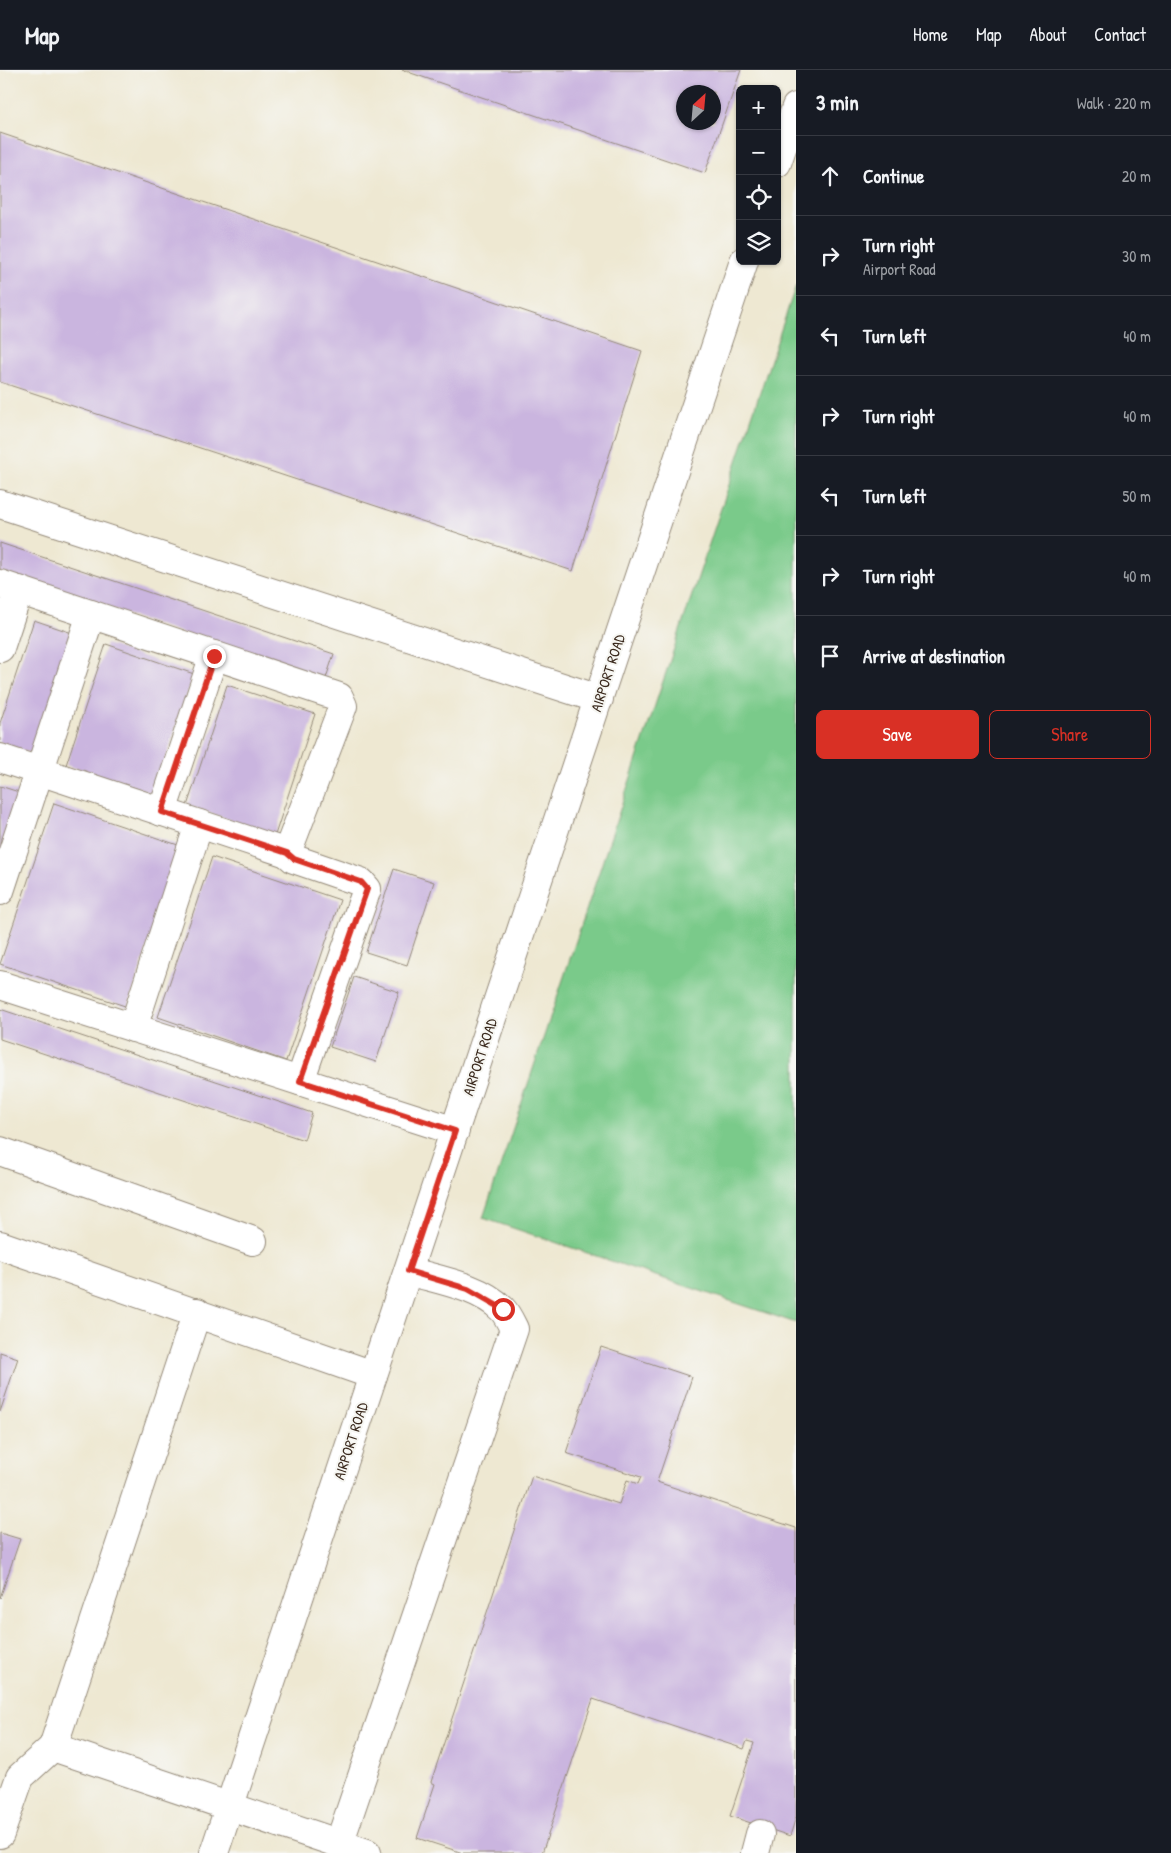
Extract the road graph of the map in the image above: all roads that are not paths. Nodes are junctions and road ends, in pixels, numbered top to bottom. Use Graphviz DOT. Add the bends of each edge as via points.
graph roads {
  1 [pos="796,107"];
  2 [pos="781,151"];
  3 [pos="743,265"];
  4 [pos="0,504"];
  5 [pos="9,587"];
  6 [pos="90,614"];
  7 [pos="0,648"];
  8 [pos="214,656"];
  9 [pos="599,699"];
  10 [pos="0,758"];
  11 [pos="39,771"];
  12 [pos="162,812"];
  13 [pos="199,824"];
  14 [pos="287,853"];
  15 [pos="0,891"];
  16 [pos="0,985"];
  17 [pos="133,1028"];
  18 [pos="300,1081"];
  19 [pos="455,1131"];
  20 [pos="0,1151"];
  21 [pos="253,1241"];
  22 [pos="0,1245"];
  23 [pos="408,1271"];
  24 [pos="197,1312"];
  25 [pos="373,1375"];
  26 [pos="54,1748"];
  27 [pos="229,1808"];
  28 [pos="0,1834"];
  29 [pos="339,1844"];
  30 [pos="214,1853"];
  31 [pos="366,1853"];
  1 -- 2 [label="street"];
  3 -- 9 [label="street, AIRPORT ROAD"];
  4 -- 9 [label="street"];
  5 -- 6 [label="street"];
  5 -- 7 [label="street"];
  6 -- 8 [label="street"];
  6 -- 11 [label="street"];
  8 -- 12 [label="street"];
  8 -- 14 [label="street" via="339,698 343,706"];
  9 -- 19 [label="street, AIRPORT ROAD"];
  10 -- 11 [label="street"];
  11 -- 12 [label="street"];
  11 -- 15 [label="street"];
  12 -- 13 [label="street"];
  13 -- 14 [label="street"];
  13 -- 17 [label="street"];
  14 -- 18 [label="street" via="294,859 361,882 367,889"];
  16 -- 17 [label="street"];
  17 -- 18 [label="street"];
  18 -- 19 [label="street"];
  19 -- 23 [label="street, AIRPORT ROAD"];
  20 -- 21 [label="street"];
  22 -- 24 [label="street"];
  23 -- 25 [label="street, AIRPORT ROAD"];
  23 -- 29 [label="street" via="482,1296 503,1309 514,1329"];
  24 -- 25 [label="street"];
  24 -- 26 [label="street"];
  25 -- 27 [label="street, AIRPORT ROAD"];
  26 -- 27 [label="street"];
  26 -- 28 [label="street" via="20,1777"];
  27 -- 29 [label="street"];
  27 -- 30 [label="street, AIRPORT ROAD"];
  29 -- 31 [label="street"];
}
